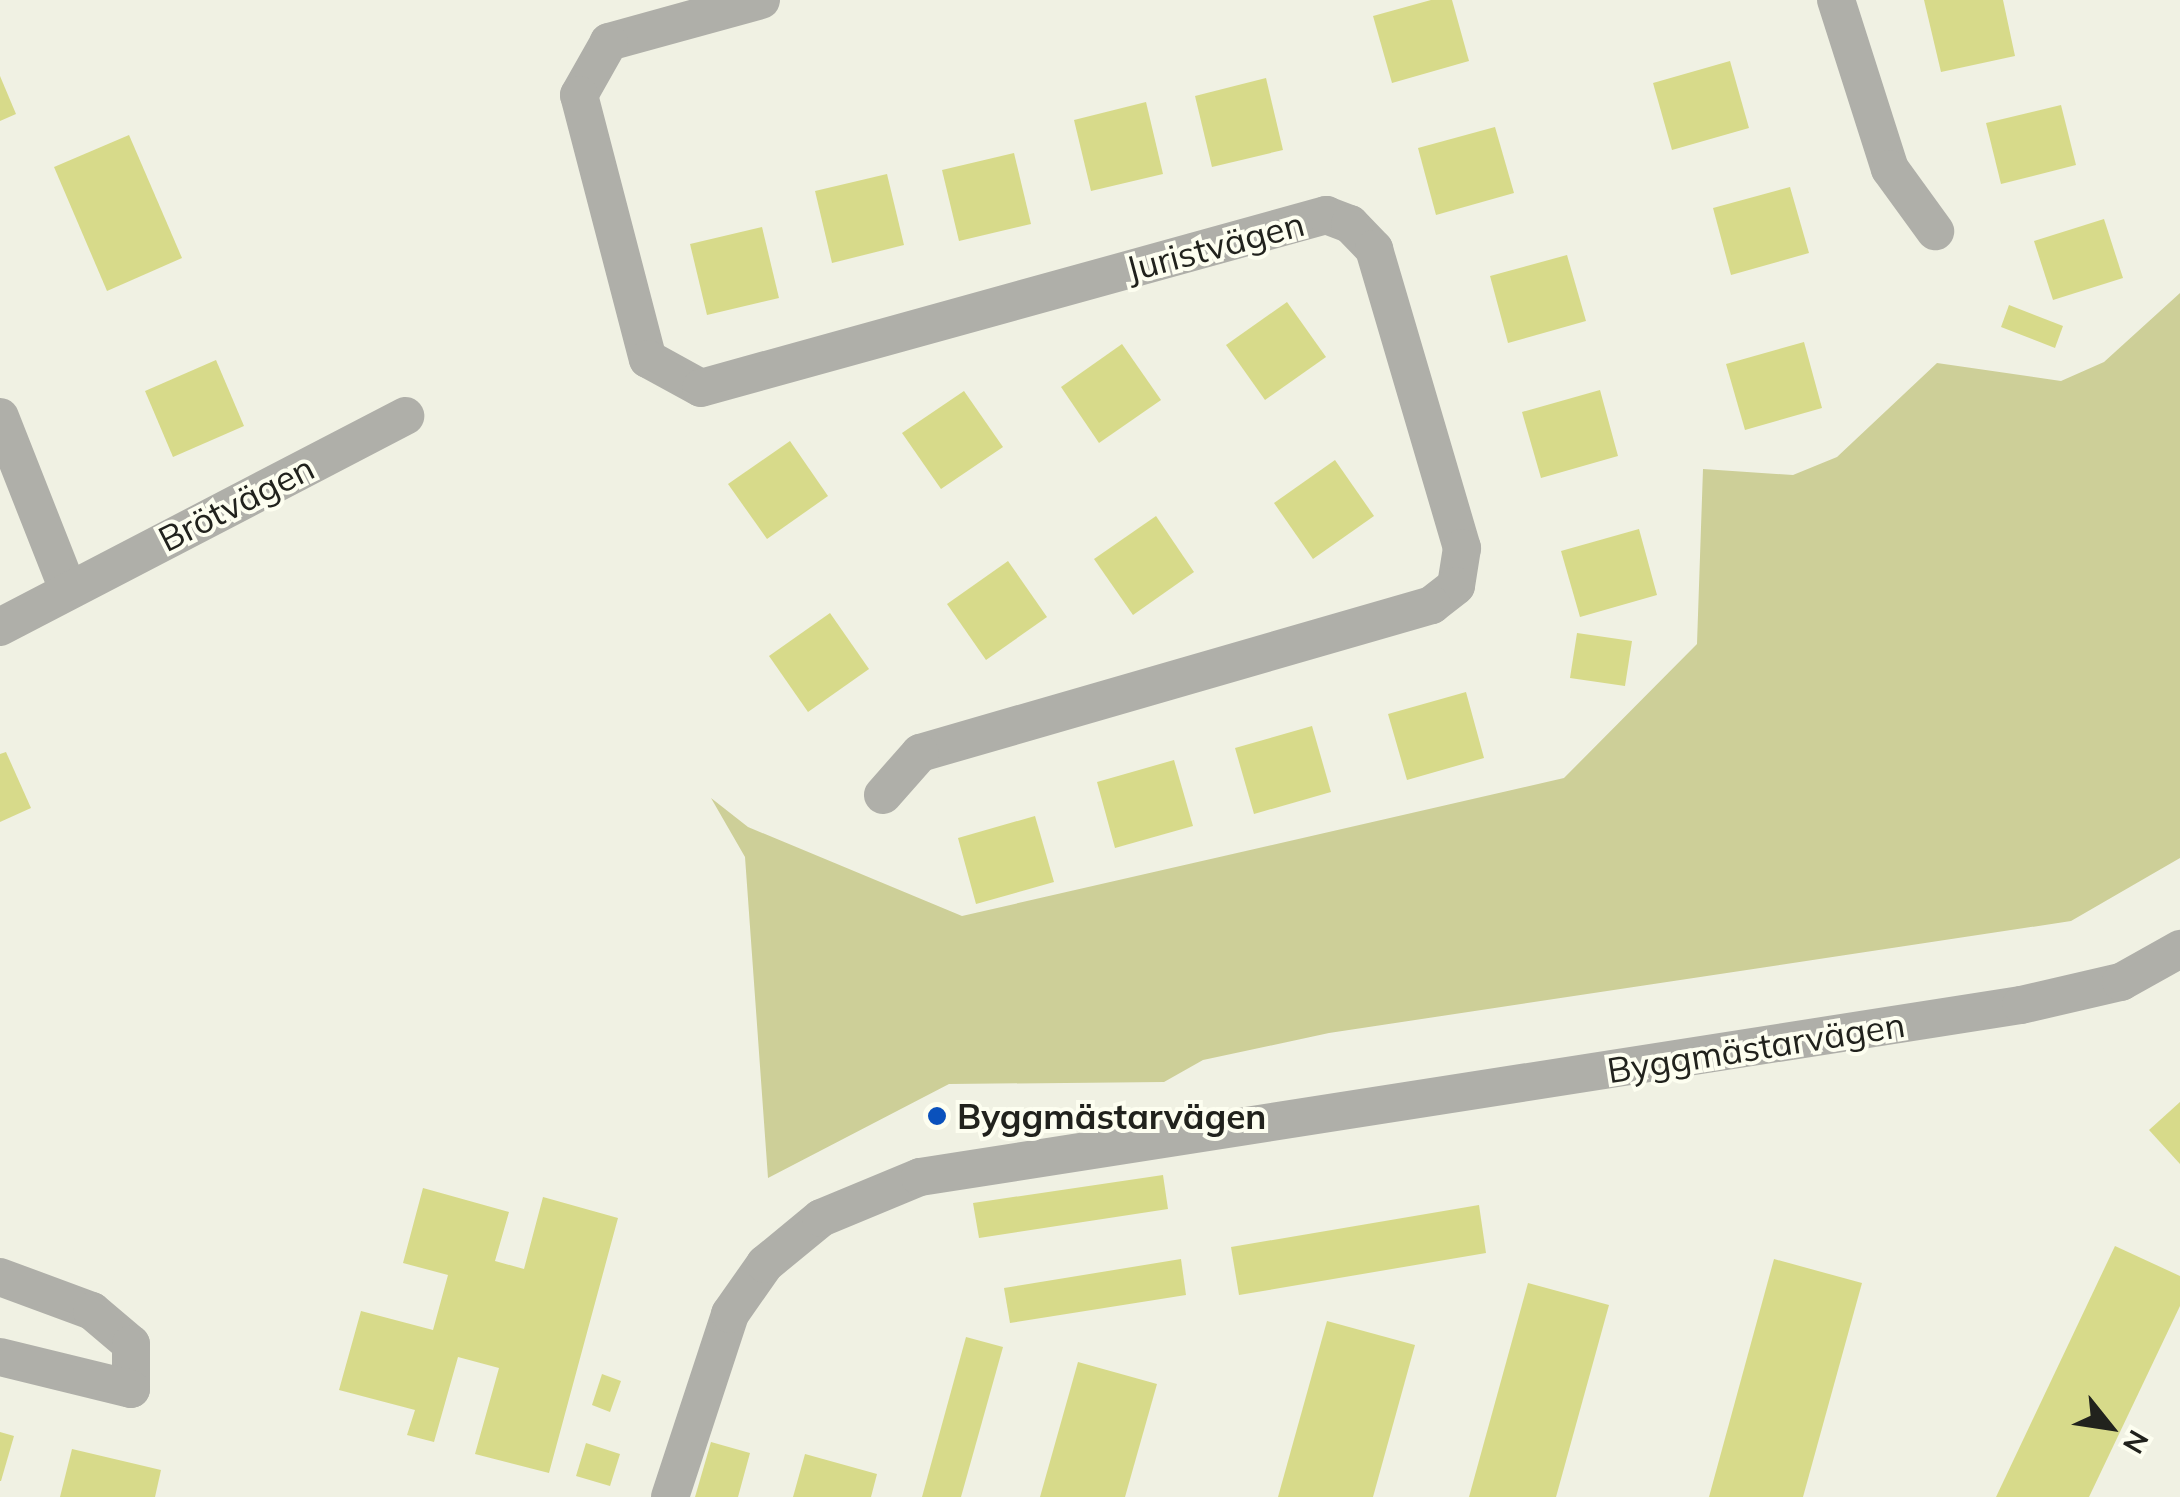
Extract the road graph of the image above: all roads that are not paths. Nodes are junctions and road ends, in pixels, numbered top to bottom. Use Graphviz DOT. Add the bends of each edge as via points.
graph roads {
  1 [pos="761,0"];
  2 [pos="1836,0"];
  3 [pos="1935,232"];
  4 [pos="404,416"];
  5 [pos="0,417"];
  6 [pos="68,590"];
  7 [pos="0,628"];
  8 [pos="883,795"];
  9 [pos="2180,948"];
  10 [pos="0,1276"];
  11 [pos="0,1357"];
  12 [pos="670,1497"];
  1 -- 8 [label="street, Juristvägen" via="609,42 578,95 648,359 702,388 1326,216 1350,224 1374,249 1462,548 1456,586 1432,606 920,754"];
  2 -- 3 [label="street" via="1890,169"];
  4 -- 6 [label="street, Brötvägen"];
  5 -- 6 [label="street"];
  6 -- 7 [label="street, Brötvägen"];
  9 -- 12 [label="street, Byggmästarvägen" via="2121,982 2021,1005 920,1177 822,1218 765,1264 730,1314"];
  10 -- 11 [label="street" via="92,1311 131,1344 131,1389"];
}
